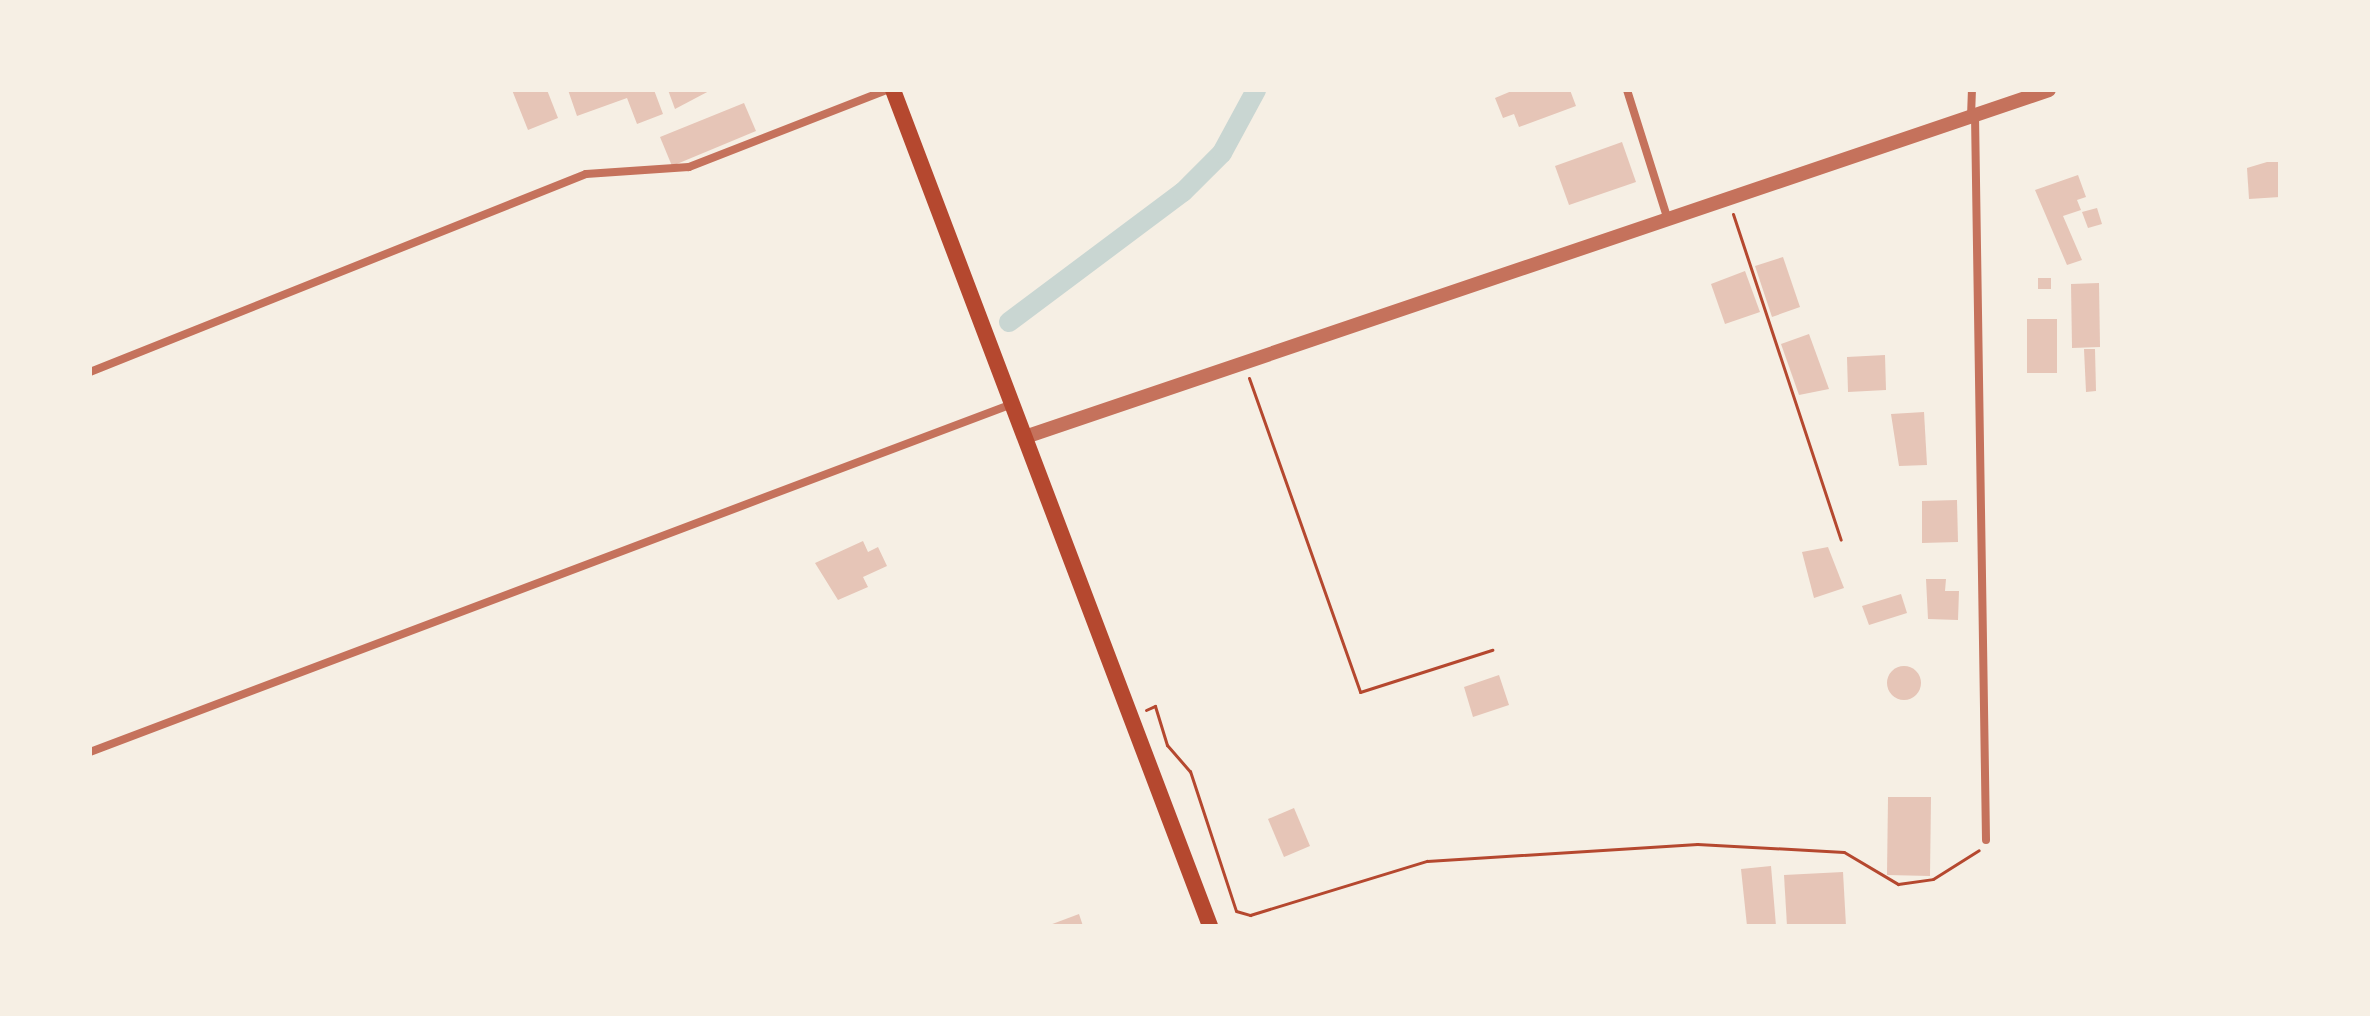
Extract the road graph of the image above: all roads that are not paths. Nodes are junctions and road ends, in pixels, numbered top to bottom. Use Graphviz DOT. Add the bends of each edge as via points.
graph roads {
  1 [pos="886,90"];
  2 [pos="893,90"];
  3 [pos="1627,90"];
  4 [pos="1972,90"];
  5 [pos="2049,90"];
  6 [pos="1973,116"];
  7 [pos="1668,220"];
  8 [pos="90,372"];
  9 [pos="1013,404"];
  10 [pos="1025,437"];
  11 [pos="90,752"];
  12 [pos="1986,840"];
  13 [pos="1210,926"];
  1 -- 8 [label="street" via="689,167 586,174"];
  2 -- 9 [label="main road"];
  3 -- 7 [label="street"];
  4 -- 6 [label="street"];
  5 -- 6 [label="street"];
  6 -- 7 [label="street"];
  6 -- 12 [label="street"];
  7 -- 10 [label="street"];
  9 -- 10 [label="main road"];
  9 -- 11 [label="street"];
  10 -- 13 [label="main road"];
}
